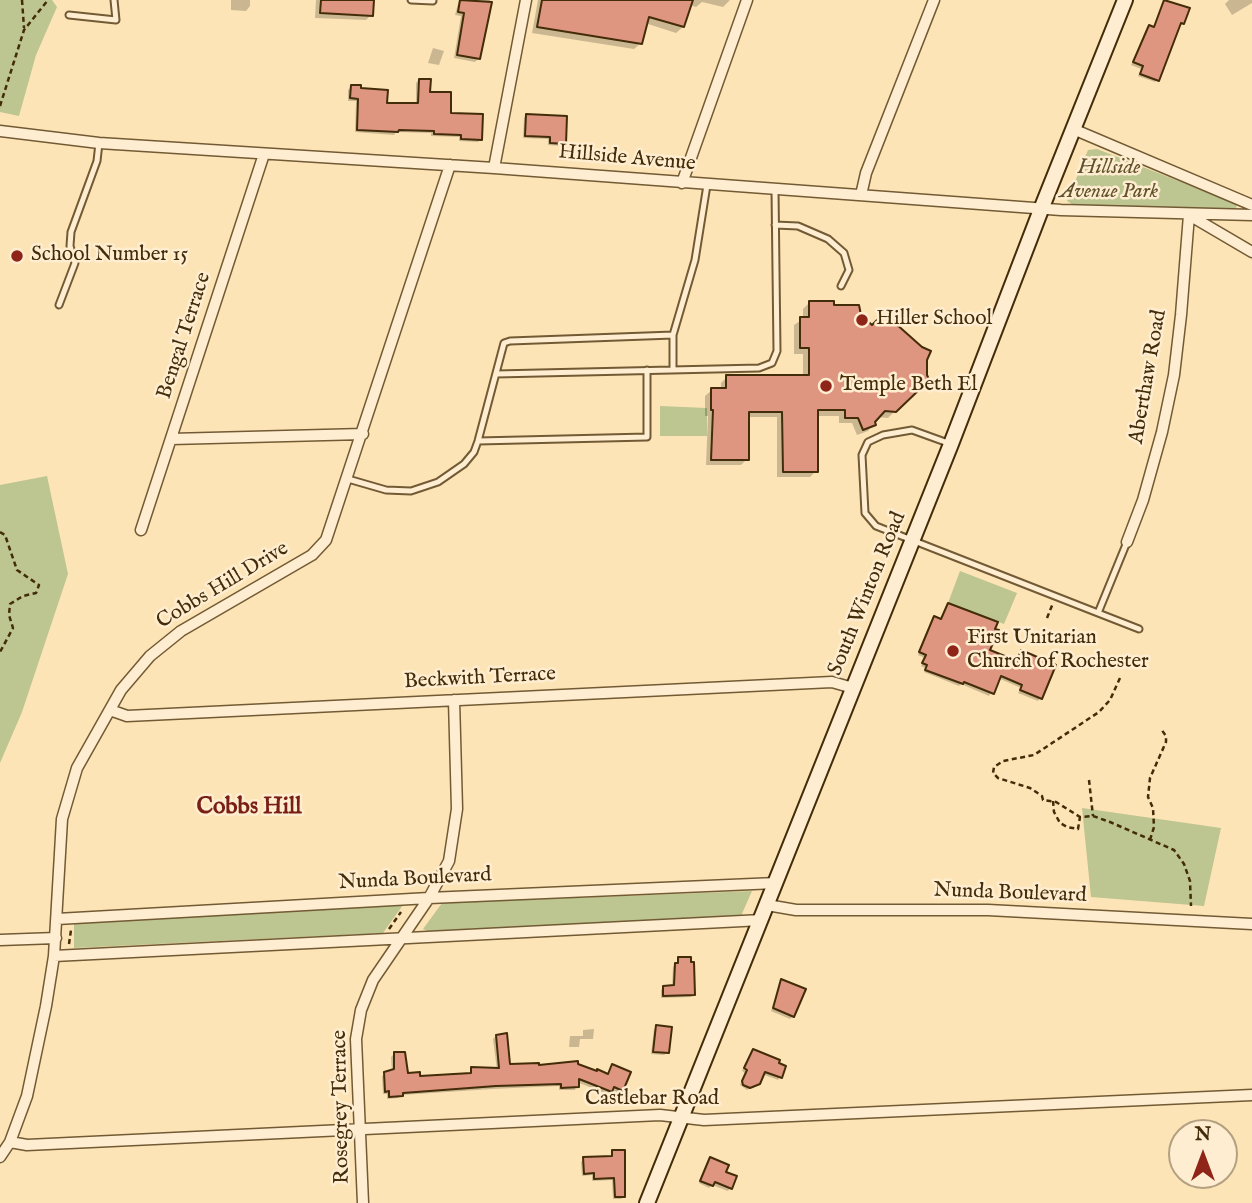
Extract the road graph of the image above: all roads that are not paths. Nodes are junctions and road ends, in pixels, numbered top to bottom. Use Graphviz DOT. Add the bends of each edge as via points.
graph roads {
  1 [pos="114,0"];
  2 [pos="411,0"];
  3 [pos="526,0"];
  4 [pos="747,0"];
  5 [pos="934,0"];
  6 [pos="1125,0"];
  7 [pos="433,1"];
  8 [pos="69,15"];
  9 [pos="1073,129"];
  10 [pos="0,131"];
  11 [pos="99,142"];
  12 [pos="264,154"];
  13 [pos="450,165"];
  14 [pos="494,168"];
  15 [pos="682,183"];
  16 [pos="707,185"];
  17 [pos="775,190"];
  18 [pos="861,195"];
  19 [pos="1252,205"];
  20 [pos="1042,207"];
  21 [pos="1189,215"];
  22 [pos="1252,215"];
  23 [pos="775,225"];
  24 [pos="1252,252"];
  25 [pos="841,286"];
  26 [pos="59,305"];
  27 [pos="673,335"];
  28 [pos="673,369"];
  29 [pos="647,370"];
  30 [pos="496,374"];
  31 [pos="363,433"];
  32 [pos="171,439"];
  33 [pos="478,441"];
  34 [pos="951,444"];
  35 [pos="348,479"];
  36 [pos="141,530"];
  37 [pos="913,540"];
  38 [pos="1127,542"];
  39 [pos="1098,613"];
  40 [pos="1139,629"];
  41 [pos="853,688"];
  42 [pos="454,700"];
  43 [pos="110,710"];
  44 [pos="776,883"];
  45 [pos="429,898"];
  46 [pos="768,905"];
  47 [pos="57,919"];
  48 [pos="762,920"];
  49 [pos="1252,924"];
  50 [pos="55,938"];
  51 [pos="402,939"];
  52 [pos="0,940"];
  53 [pos="54,956"];
  54 [pos="1252,1096"];
  55 [pos="683,1116"];
  56 [pos="359,1129"];
  57 [pos="10,1142"];
  58 [pos="0,1157"];
  59 [pos="363,1203"];
  60 [pos="647,1203"];
  1 -- 8 [label="lane" via="116,20"];
  2 -- 7 [label="lane"];
  3 -- 14 [label="street"];
  4 -- 15 [label="street"];
  5 -- 18 [label="street"];
  6 -- 9 [label="main road, South Winton Road"];
  9 -- 19 [label="street"];
  9 -- 20 [label="main road, South Winton Road"];
  10 -- 11 [label="street, Hillside Avenue"];
  11 -- 12 [label="street, Hillside Avenue"];
  11 -- 26 [label="lane" via="97,161 71,232 75,264"];
  12 -- 13 [label="street, Hillside Avenue"];
  12 -- 32 [label="street, Bengal Terrace"];
  13 -- 14 [label="street, Hillside Avenue"];
  13 -- 31 [label="street, Cobbs Hill Drive"];
  14 -- 15 [label="street, Hillside Avenue"];
  15 -- 16 [label="street, Hillside Avenue"];
  16 -- 17 [label="street, Hillside Avenue"];
  16 -- 27 [label="lane" via="695,260"];
  17 -- 18 [label="street, Hillside Avenue"];
  17 -- 23 [label="lane"];
  18 -- 20 [label="street, Hillside Avenue"];
  20 -- 21 [label="street, Hillside Avenue"];
  20 -- 34 [label="main road, South Winton Road"];
  21 -- 22 [label="street, Hillside Avenue"];
  21 -- 24 [label="street"];
  21 -- 38 [label="street, Aberthaw Road" via="1174,374 1143,500"];
  23 -- 25 [label="lane" via="798,226 828,239 844,253 849,270"];
  23 -- 28 [label="lane" via="777,351 772,363 760,368"];
  27 -- 28 [label="lane"];
  27 -- 30 [label="lane" via="510,341 504,343"];
  28 -- 29 [label="lane"];
  29 -- 30 [label="lane"];
  29 -- 33 [label="lane" via="647,437"];
  30 -- 33 [label="lane"];
  31 -- 32 [label="street"];
  31 -- 35 [label="street, Cobbs Hill Drive"];
  32 -- 36 [label="street, Bengal Terrace"];
  33 -- 35 [label="lane" via="464,464 423,488 386,490"];
  34 -- 37 [label="main road, South Winton Road"];
  34 -- 37 [label="lane" via="912,429 868,442 862,455 865,513 876,526"];
  35 -- 43 [label="street, Cobbs Hill Drive" via="320,548 164,643 136,670"];
  37 -- 39 [label="lane"];
  37 -- 41 [label="main road, South Winton Road"];
  38 -- 39 [label="lane"];
  39 -- 40 [label="lane"];
  41 -- 42 [label="street, Beckwith Terrace" via="832,682"];
  41 -- 44 [label="main road, South Winton Road"];
  42 -- 43 [label="street, Beckwith Terrace" via="127,716"];
  42 -- 45 [label="street, Rosegrey Terrace" via="455,829 449,861"];
  43 -- 47 [label="street, Cobbs Hill Drive" via="68,791 62,819"];
  44 -- 45 [label="street, Nunda Boulevard"];
  44 -- 46 [label="main road, South Winton Road"];
  45 -- 47 [label="street, Nunda Boulevard"];
  45 -- 51 [label="street, Rosegrey Terrace"];
  46 -- 48 [label="main road, South Winton Road"];
  46 -- 49 [label="street, Nunda Boulevard" via="796,910 988,910"];
  47 -- 50 [label="street, Cobbs Hill Drive"];
  48 -- 51 [label="street"];
  48 -- 55 [label="main road, South Winton Road"];
  50 -- 52 [label="street"];
  50 -- 53 [label="street, Cobbs Hill Drive"];
  51 -- 53 [label="street"];
  51 -- 56 [label="street, Rosegrey Terrace" via="373,980 361,1010 356,1039"];
  53 -- 57 [label="street, Cobbs Hill Drive" via="32,1076"];
  54 -- 55 [label="street, Castlebar Road" via="704,1120"];
  55 -- 56 [label="street, Castlebar Road"];
  55 -- 60 [label="main road, South Winton Road"];
  56 -- 57 [label="street, Castlebar Road" via="27,1145"];
  56 -- 59 [label="street, Rosegrey Terrace"];
  57 -- 58 [label="street, Cobbs Hill Drive"];
}
